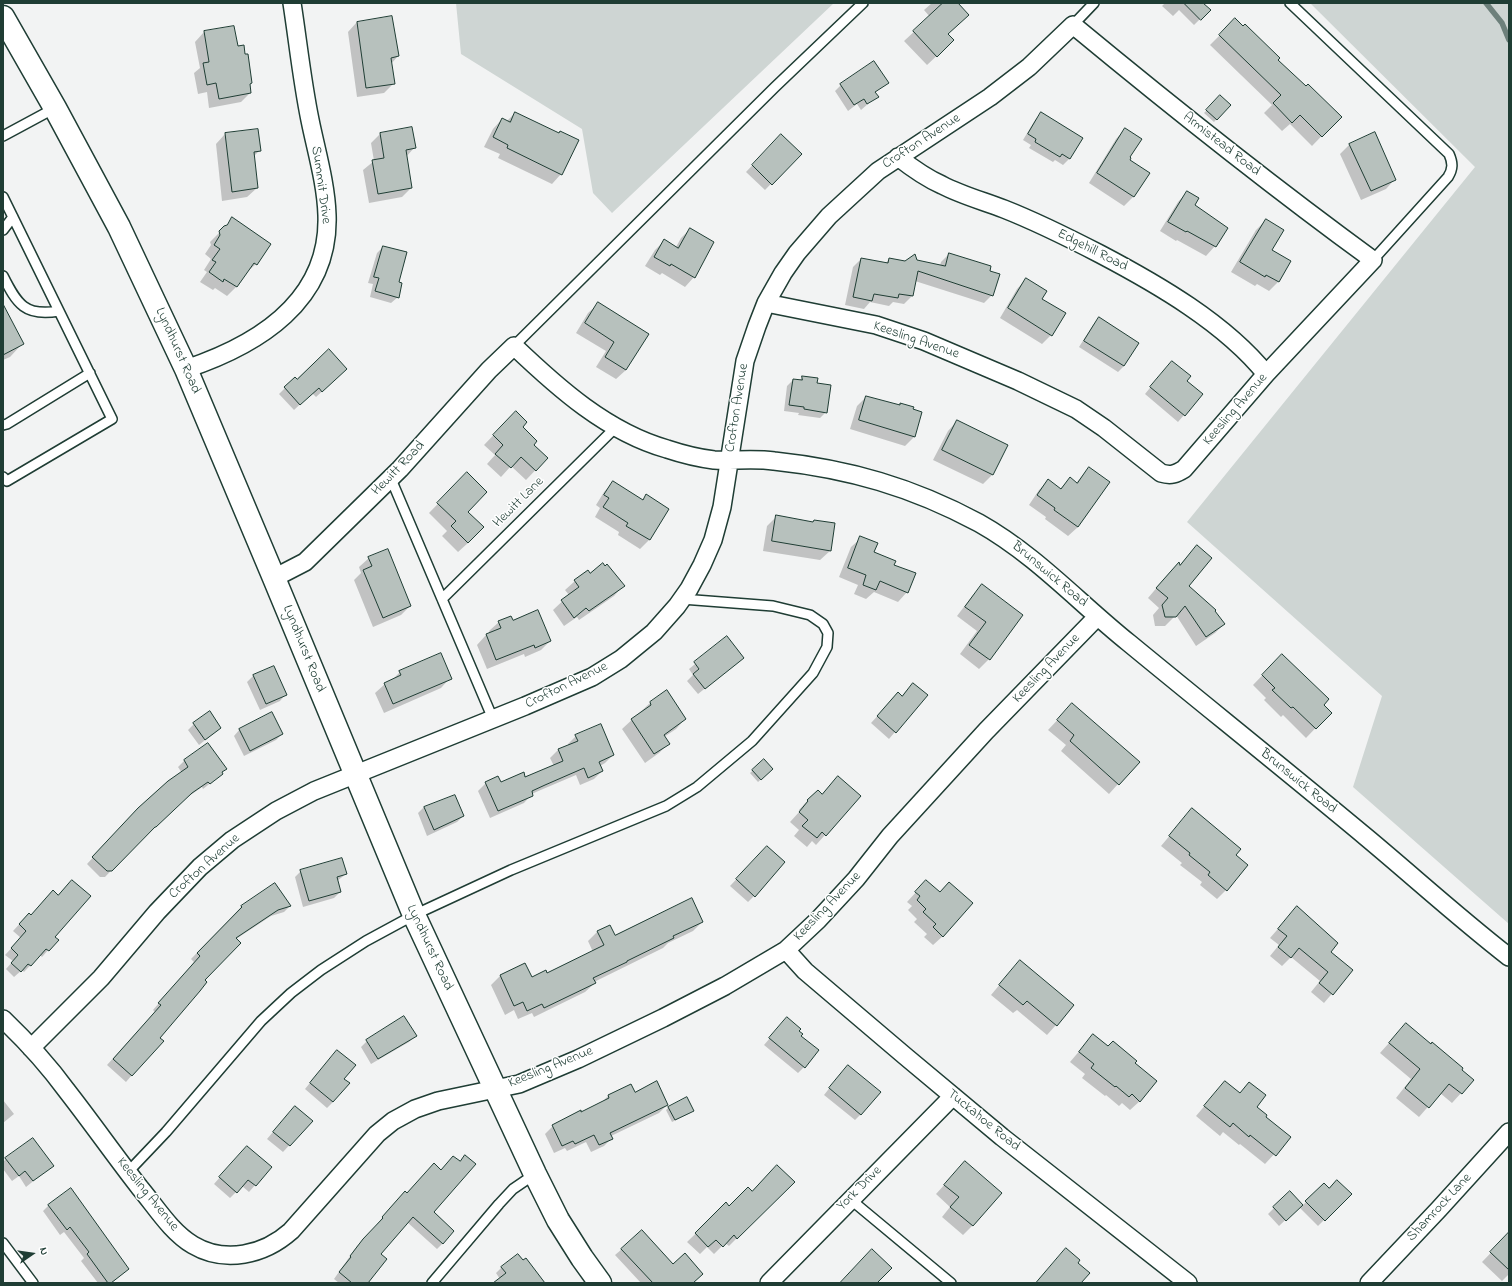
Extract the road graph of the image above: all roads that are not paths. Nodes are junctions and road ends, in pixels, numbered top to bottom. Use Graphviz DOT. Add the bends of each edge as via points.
graph roads {
  1 [pos="292,3"];
  2 [pos="863,3"];
  3 [pos="1094,3"];
  4 [pos="1290,3"];
  5 [pos="3,17"];
  6 [pos="1073,25"];
  7 [pos="55,108"];
  8 [pos="3,136"];
  9 [pos="898,158"];
  10 [pos="3,197"];
  11 [pos="13,218"];
  12 [pos="3,230"];
  13 [pos="1373,260"];
  14 [pos="3,276"];
  15 [pos="766,303"];
  16 [pos="59,310"];
  17 [pos="514,346"];
  18 [pos="186,369"];
  19 [pos="90,373"];
  20 [pos="1266,374"];
  21 [pos="3,425"];
  22 [pos="616,427"];
  23 [pos="730,460"];
  24 [pos="3,476"];
  25 [pos="391,479"];
  26 [pos="274,578"];
  27 [pos="442,599"];
  28 [pos="682,599"];
  29 [pos="1097,617"];
  30 [pos="493,719"];
  31 [pos="355,775"];
  32 [pos="414,915"];
  33 [pos="786,950"];
  34 [pos="1509,957"];
  35 [pos="3,1018"];
  36 [pos="31,1048"];
  37 [pos="494,1088"];
  38 [pos="953,1096"];
  39 [pos="1509,1132"];
  40 [pos="128,1172"];
  41 [pos="535,1174"];
  42 [pos="850,1199"];
  43 [pos="3,1243"];
  44 [pos="32,1283"];
  45 [pos="432,1283"];
  46 [pos="600,1283"];
  47 [pos="769,1283"];
  48 [pos="951,1283"];
  49 [pos="1188,1283"];
  50 [pos="1369,1283"];
  1 -- 18 [label="street, Summit Drive" via="327,214 321,260 310,285 297,304 273,325 246,344 211,361"];
  2 -- 17 [label="lane"];
  3 -- 6 [label="lane"];
  4 -- 13 [label="lane" via="1449,154 1452,162 1452,171 1448,177"];
  5 -- 7 [label="main road, Lyndhurst Road"];
  6 -- 9 [label="street, Crofton Avenue" via="1029,67 990,98"];
  6 -- 13 [label="street, Armistead Road" via="1300,207"];
  7 -- 8 [label="lane"];
  7 -- 18 [label="main road, Lyndhurst Road" via="119,227"];
  9 -- 15 [label="street, Crofton Avenue" via="878,171 829,216 783,273"];
  9 -- 20 [label="street, Edgehill Road" via="942,186 1004,209 1068,238 1136,274 1186,304 1238,343"];
  10 -- 11 [label="lane"];
  11 -- 12 [label="lane"];
  11 -- 16 [label="lane"];
  13 -- 20 [label="street, Keesling Avenue"];
  14 -- 16 [label="lane" via="14,298 23,307 38,313"];
  15 -- 20 [label="street, Keesling Avenue" via="876,325 932,344 1076,409 1161,473 1168,475 1177,474 1184,469"];
  15 -- 23 [label="street, Crofton Avenue" via="745,361"];
  16 -- 19 [label="lane"];
  17 -- 22 [label="street, Brunswick Road" via="579,404"];
  17 -- 25 [label="street, Hewitt Road" via="489,370"];
  18 -- 26 [label="main road, Lyndhurst Road"];
  19 -- 21 [label="lane"];
  19 -- 24 [label="lane" via="112,419 7,481"];
  22 -- 23 [label="street, Brunswick Road" via="639,440 666,449 701,458"];
  22 -- 27 [label="lane, Hewitt Lane"];
  23 -- 28 [label="street, Crofton Avenue" via="713,540"];
  23 -- 29 [label="street, Brunswick Road" via="771,460 855,474 899,487 942,504 1013,544 1056,578"];
  25 -- 26 [label="street, Hewitt Road" via="305,562"];
  25 -- 27 [label="lane"];
  26 -- 31 [label="main road, Lyndhurst Road"];
  27 -- 30 [label="lane"];
  28 -- 30 [label="street, Crofton Avenue" via="654,632 621,659 592,677"];
  28 -- 32 [label="lane" via="773,606 810,615 823,624 828,633 826,647 813,673 752,741 697,787 666,806 511,870"];
  29 -- 33 [label="street, Keesling Avenue" via="986,731 890,836 850,885"];
  29 -- 34 [label="street, Brunswick Road"];
  30 -- 31 [label="street, Crofton Avenue"];
  31 -- 32 [label="main road, Lyndhurst Road"];
  31 -- 36 [label="street, Crofton Avenue" via="314,791 276,811 232,840 200,867 162,906 101,978"];
  32 -- 37 [label="main road, Lyndhurst Road"];
  32 -- 40 [label="lane" via="366,940 291,993 261,1021 166,1132"];
  33 -- 37 [label="street, Keesling Avenue" via="726,986 578,1059 519,1084"];
  33 -- 38 [label="street, Tuckahoe Road" via="805,971"];
  35 -- 36 [label="street, Keesling Avenue"];
  36 -- 40 [label="street, Keesling Avenue" via="67,1090"];
  37 -- 40 [label="street, Keesling Avenue" via="438,1101 415,1109 393,1121 377,1134 291,1231 266,1248 248,1254 230,1256 211,1253 194,1246 179,1235"];
  37 -- 41 [label="main road, Lyndhurst Road"];
  38 -- 42 [label="street, York Drive"];
  38 -- 49 [label="street, Tuckahoe Road"];
  39 -- 50 [label="street, Shamrock Lane"];
  41 -- 45 [label="lane" via="513,1189"];
  41 -- 46 [label="main road, Lyndhurst Road" via="558,1220"];
  42 -- 47 [label="street, York Drive"];
  42 -- 48 [label="lane"];
  43 -- 44 [label="lane"];
}
